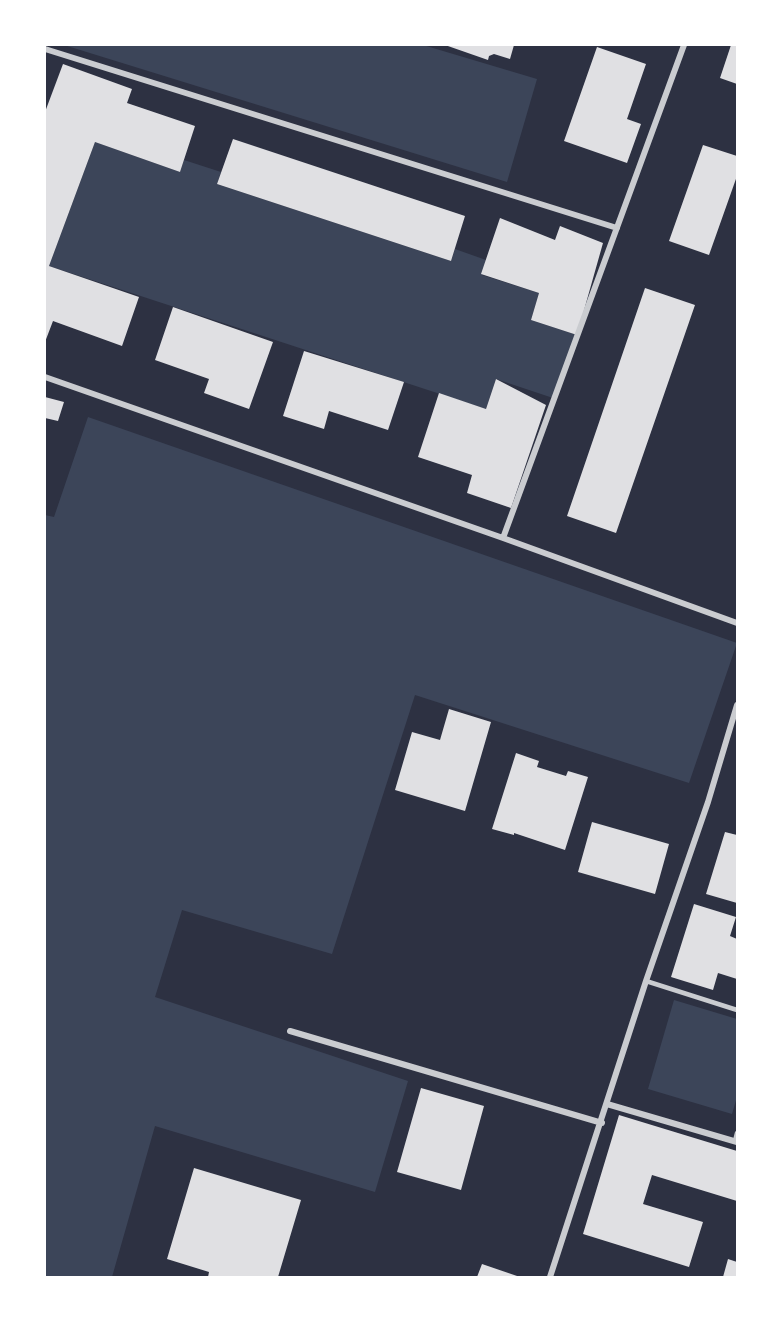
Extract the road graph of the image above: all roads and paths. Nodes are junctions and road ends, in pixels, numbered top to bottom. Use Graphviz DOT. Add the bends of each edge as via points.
graph roads {
  1 [pos="684,45"];
  2 [pos="45,49"];
  3 [pos="617,228"];
  4 [pos="45,377"];
  5 [pos="503,538"];
  6 [pos="737,623"];
  7 [pos="737,705"];
  8 [pos="646,981"];
  9 [pos="737,1010"];
  10 [pos="290,1031"];
  11 [pos="607,1104"];
  12 [pos="602,1122"];
  13 [pos="737,1133"];
  14 [pos="736,1141"];
  15 [pos="550,1277"];
  1 -- 3 [label="street"];
  2 -- 3 [label="street"];
  3 -- 5 [label="street"];
  4 -- 5 [label="street"];
  5 -- 6 [label="street"];
  7 -- 8 [label="street"];
  8 -- 9 [label="lane"];
  8 -- 11 [label="street"];
  10 -- 12 [label="street"];
  11 -- 12 [label="street"];
  11 -- 14 [label="street"];
  12 -- 15 [label="street"];
  13 -- 14 [label="lane"];
}
